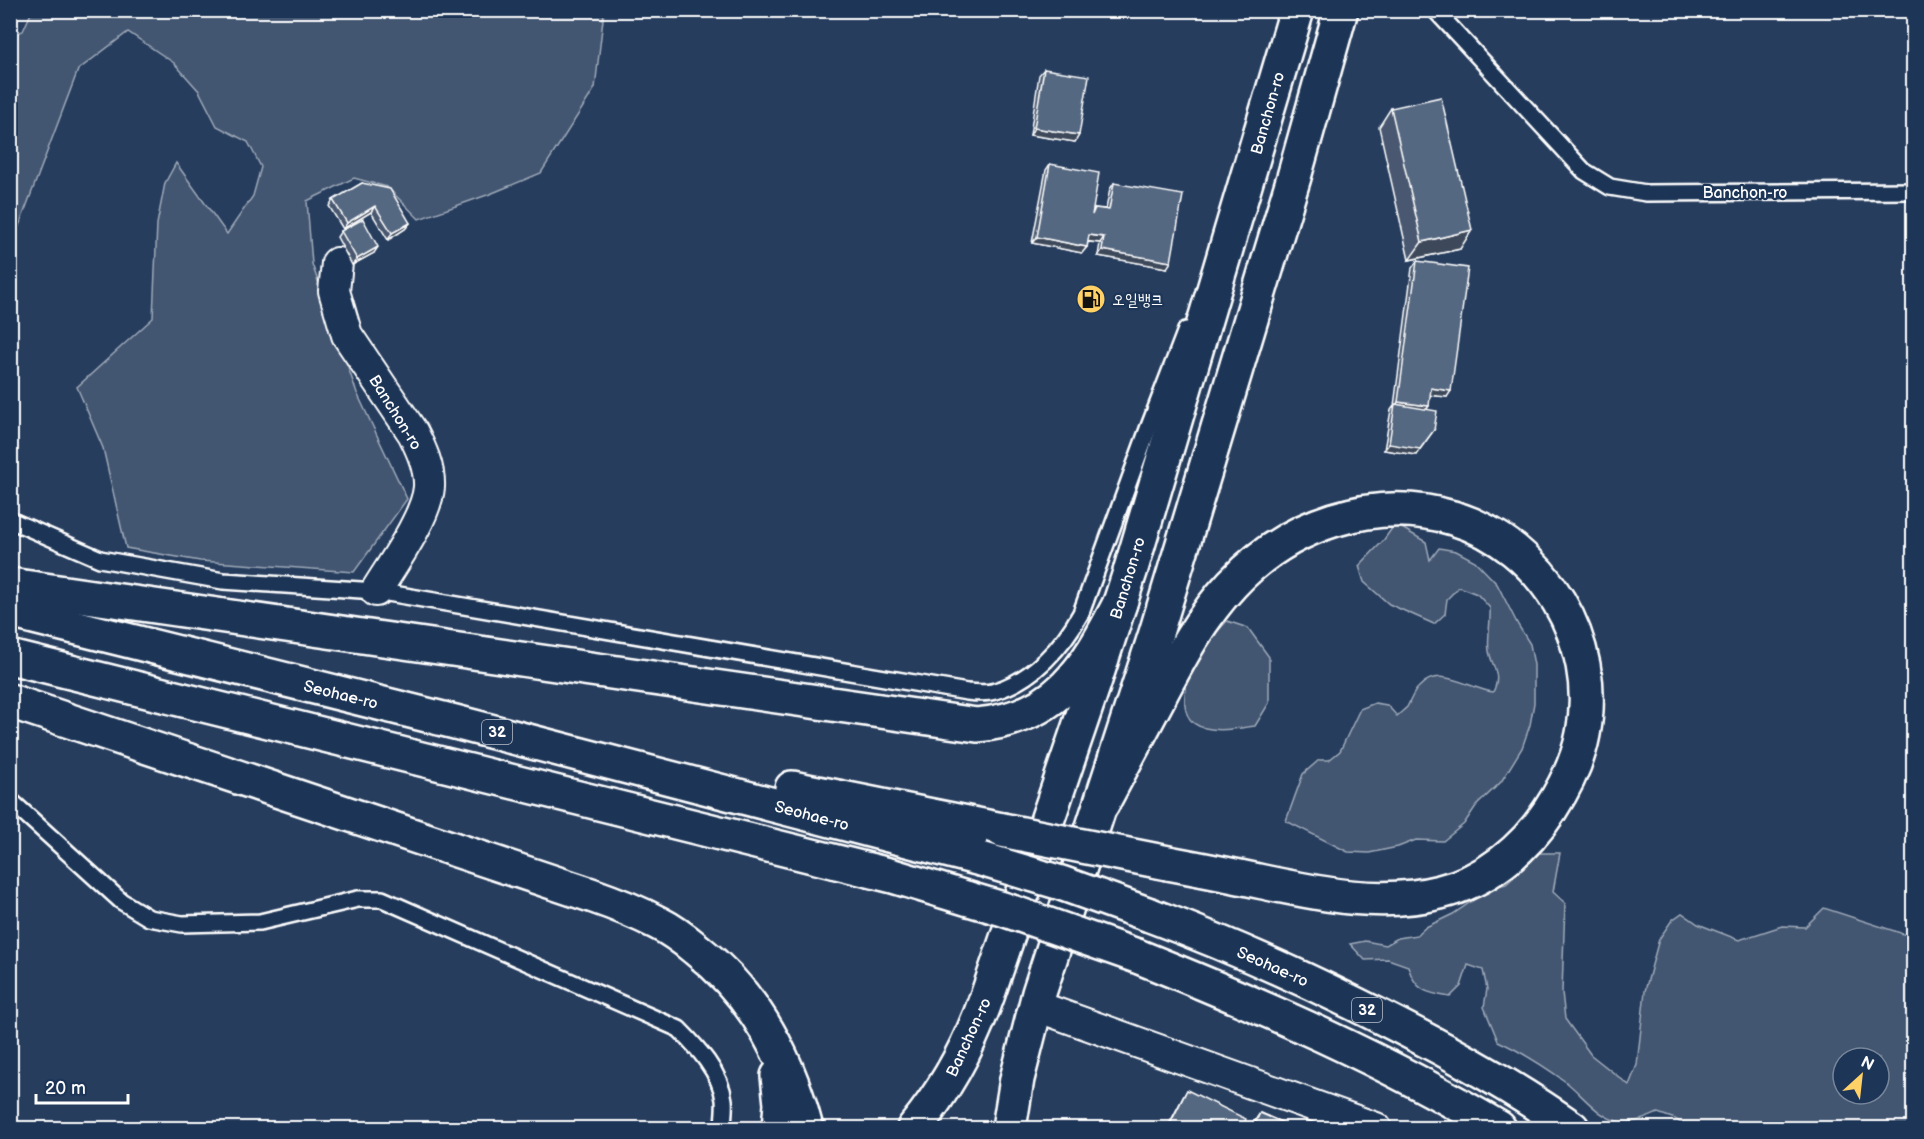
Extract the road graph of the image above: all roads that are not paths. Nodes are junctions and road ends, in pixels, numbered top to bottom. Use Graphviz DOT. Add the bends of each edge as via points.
graph roads {
  1 [pos="1297,10"];
  2 [pos="1341,10"];
  3 [pos="1435,10"];
  4 [pos="1256,154"];
  5 [pos="1914,191"];
  6 [pos="337,263"];
  7 [pos="10,520"];
  8 [pos="10,585"];
  9 [pos="376,591"];
  10 [pos="1120,603"];
  11 [pos="10,611"];
  12 [pos="10,657"];
  13 [pos="10,701"];
  14 [pos="455,722"];
  15 [pos="10,800"];
  16 [pos="1102,804"];
  17 [pos="1036,1006"];
  18 [pos="765,1025"];
  19 [pos="1308,1104"];
  20 [pos="723,1128"];
  21 [pos="779,1128"];
  22 [pos="806,1128"];
  23 [pos="914,1128"];
  24 [pos="1009,1128"];
  25 [pos="1326,1128"];
  26 [pos="1376,1128"];
  27 [pos="1499,1128"];
  28 [pos="1572,1128"];
  1 -- 4 [label="main road, Banchon-ro"];
  2 -- 16 [label="main road" via="1294,177"];
  3 -- 5 [label="lane, Banchon-ro" via="1584,171 1610,187 1646,193"];
  4 -- 9 [label="lane" via="1152,418 1081,613 1046,660 1007,686 994,692 967,692"];
  4 -- 10 [label="main road, Banchon-ro"];
  6 -- 9 [label="street, Banchon-ro" via="334,291 347,335 413,433 427,467 429,487 423,510"];
  7 -- 9 [label="lane" via="100,559 223,581"];
  8 -- 10 [label="main road" via="977,725 1023,716 1051,700 1090,657"];
  10 -- 23 [label="main road, Banchon-ro" via="982,1012 951,1076"];
  11 -- 14 [label="main road, Seohae-ro / 32"];
  12 -- 27 [label="main road, 32, bridge" via="893,876 1003,909 1137,956 1243,999 1359,1051"];
  13 -- 18 [label="main road" via="615,903 659,923 710,960"];
  14 -- 16 [label="main road, bridge" via="1313,892 1397,898 1442,892 1477,878 1522,845 1550,810 1572,770 1583,734 1583,659 1572,626 1537,572 1509,545 1476,527 1415,510 1377,512 1325,522 1268,551 1232,584 1207,615 1181,655"];
  14 -- 28 [label="main road, Seohae-ro / 32, bridge" via="981,859 1150,915 1279,967 1386,1019 1477,1067"];
  15 -- 20 [label="lane" via="121,901 149,918 182,924 260,922 358,899 382,899 679,1029 699,1048 714,1071 724,1098"];
  16 -- 17 [label="main road"];
  17 -- 19 [label="street"];
  17 -- 24 [label="main road"];
  18 -- 21 [label="main road" via="779,1078"];
  18 -- 22 [label="main road" via="794,1087"];
  19 -- 25 [label="street"];
  19 -- 26 [label="street"];
}
